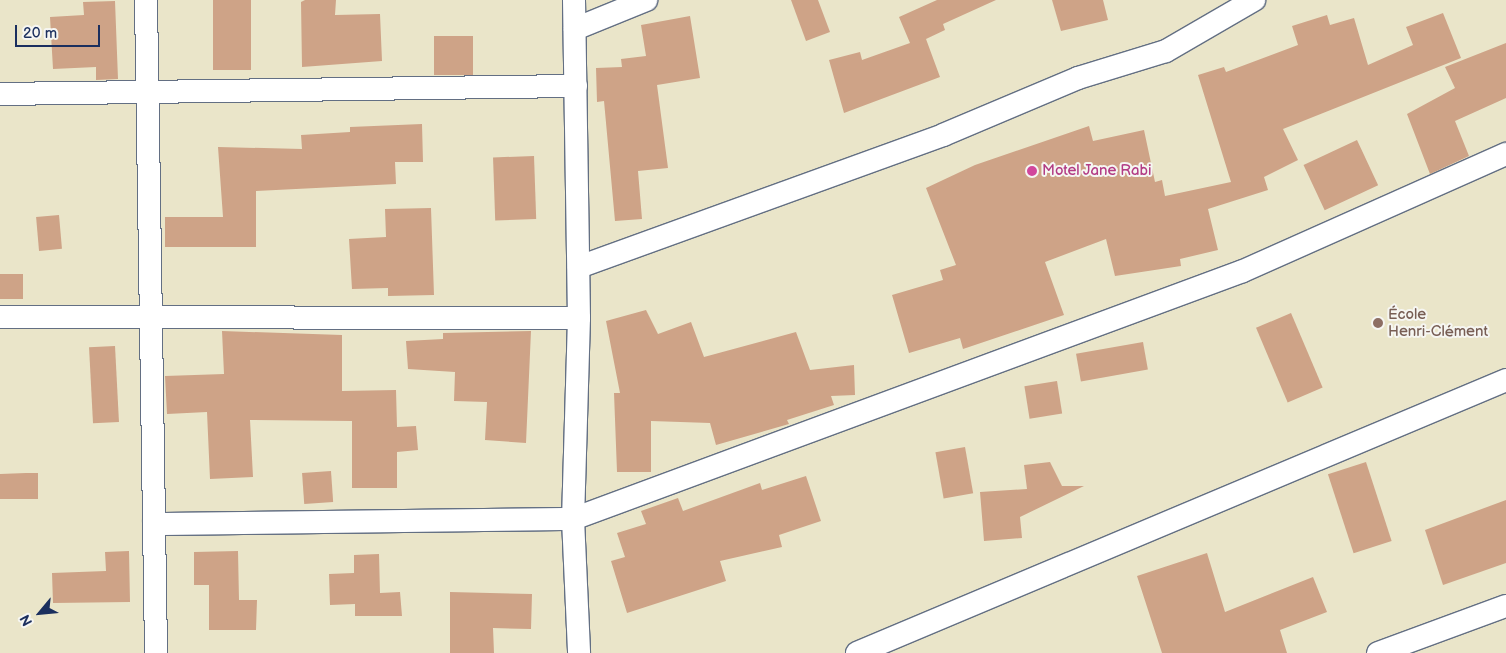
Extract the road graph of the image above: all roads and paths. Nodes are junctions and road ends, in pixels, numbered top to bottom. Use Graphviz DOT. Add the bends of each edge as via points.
graph roads {
  1 [pos="146,0"];
  2 [pos="574,0"];
  3 [pos="646,0"];
  4 [pos="1254,0"];
  5 [pos="575,28"];
  6 [pos="576,86"];
  7 [pos="148,90"];
  8 [pos="0,94"];
  9 [pos="1506,154"];
  10 [pos="579,267"];
  11 [pos="150,314"];
  12 [pos="0,317"];
  13 [pos="579,318"];
  14 [pos="1506,380"];
  15 [pos="573,518"];
  16 [pos="154,524"];
  17 [pos="1506,606"];
  18 [pos="156,653"];
  19 [pos="580,653"];
  20 [pos="856,653"];
  21 [pos="1378,653"];
  1 -- 7 [label="street"];
  2 -- 5 [label="street"];
  3 -- 5 [label="street"];
  4 -- 10 [label="street" via="1166,51 1078,78 943,135"];
  5 -- 6 [label="street"];
  6 -- 7 [label="street"];
  6 -- 10 [label="street"];
  7 -- 8 [label="street"];
  7 -- 11 [label="street"];
  9 -- 15 [label="street" via="1243,272"];
  10 -- 13 [label="street"];
  11 -- 12 [label="street"];
  11 -- 13 [label="street"];
  11 -- 16 [label="street"];
  13 -- 15 [label="street"];
  14 -- 20 [label="street"];
  15 -- 16 [label="street"];
  15 -- 19 [label="street"];
  16 -- 18 [label="street"];
  17 -- 21 [label="street"];
}
